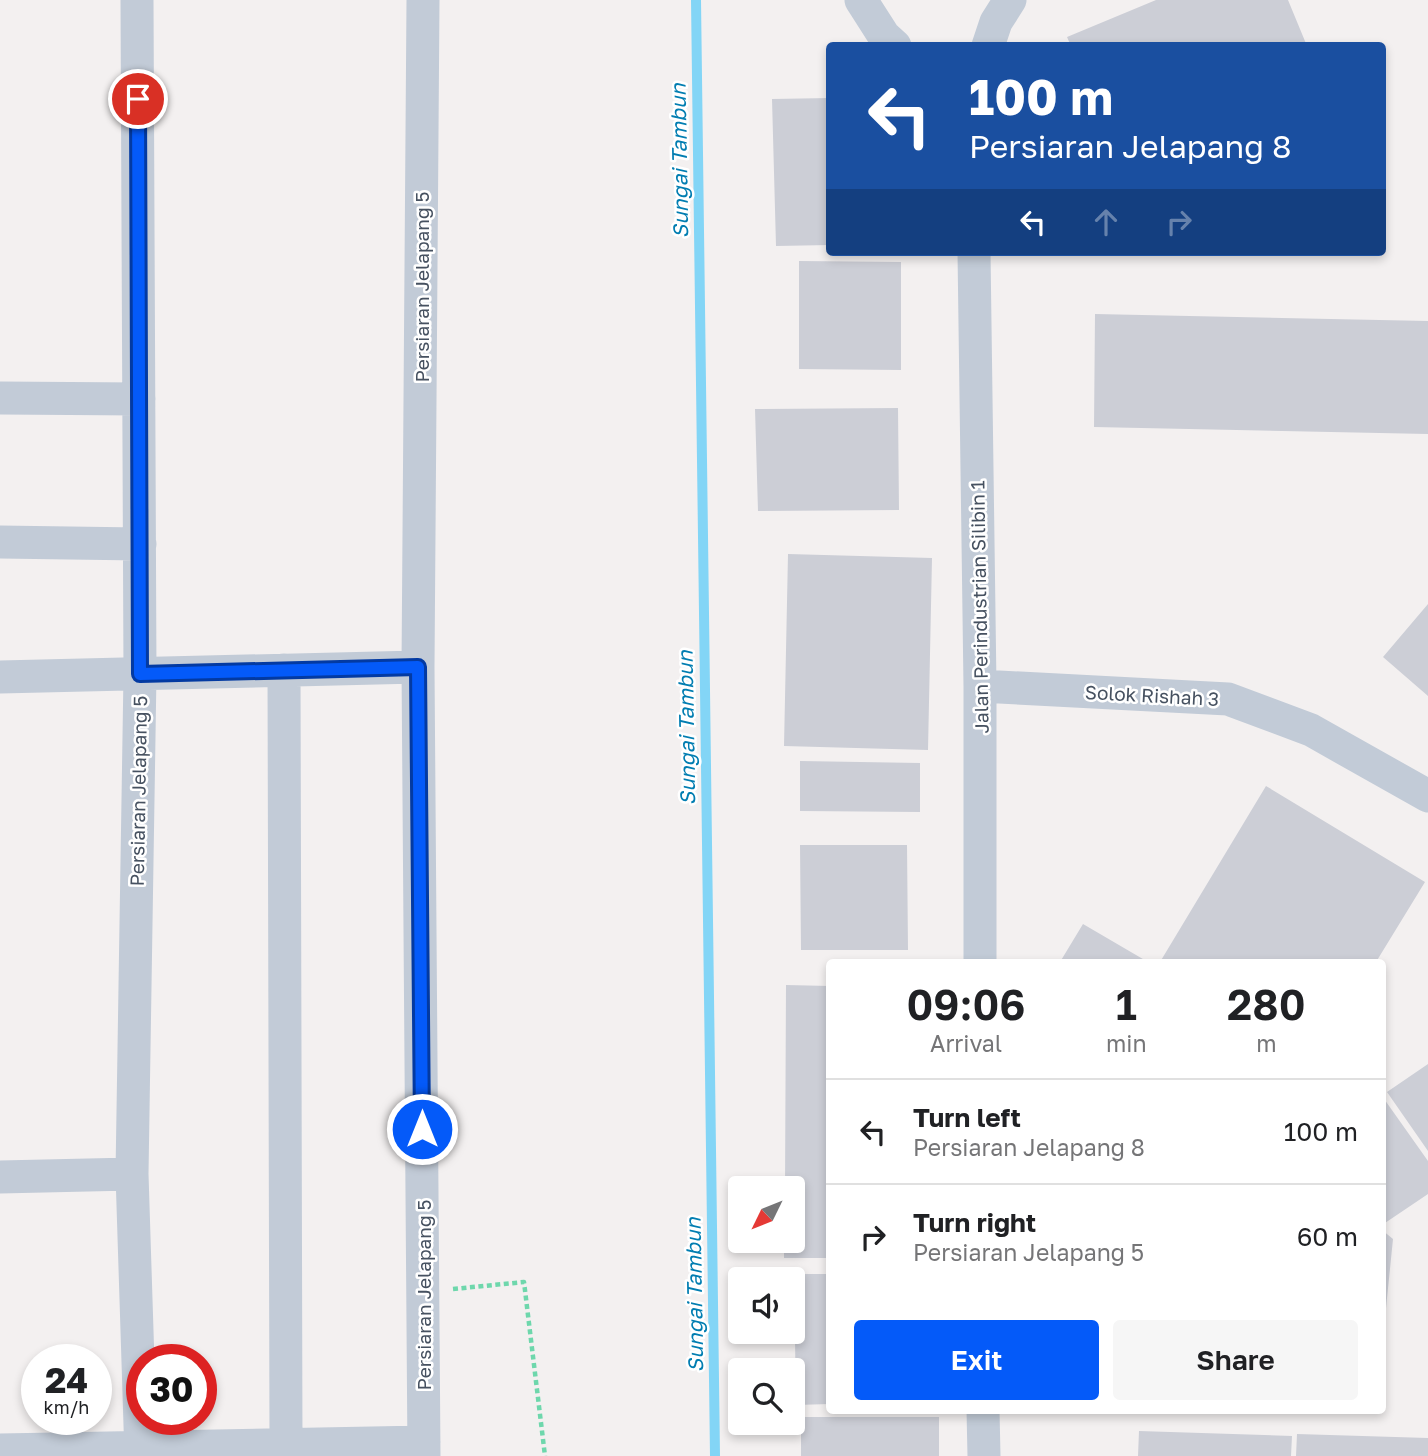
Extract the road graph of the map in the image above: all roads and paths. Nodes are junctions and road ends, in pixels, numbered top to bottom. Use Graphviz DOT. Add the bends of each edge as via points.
graph roads {
  1 [pos="137,0"];
  2 [pos="423,0"];
  3 [pos="861,0"];
  4 [pos="1010,0"];
  5 [pos="891,42"];
  6 [pos="989,42"];
  7 [pos="974,256"];
  8 [pos="0,398"];
  9 [pos="139,400"];
  10 [pos="0,542"];
  11 [pos="140,544"];
  12 [pos="418,667"];
  13 [pos="284,670"];
  14 [pos="140,674"];
  15 [pos="0,677"];
  16 [pos="980,686"];
  17 [pos="1428,796"];
  18 [pos="980,959"];
  19 [pos="132,1174"];
  20 [pos="0,1177"];
  21 [pos="423,1292"];
  22 [pos="983,1414"];
  23 [pos="286,1444"];
  24 [pos="424,1449"];
  25 [pos="0,1450"];
  26 [pos="142,1452"];
  27 [pos="545,1456"];
  28 [pos="984,1456"];
  1 -- 9 [label="street, Persiaran Jelapang 5"];
  2 -- 12 [label="street, Persiaran Jelapang 5"];
  3 -- 5 [label="street"];
  4 -- 6 [label="street"];
  7 -- 16 [label="street, Jalan Perindustrian Silibin 1"];
  8 -- 9 [label="street"];
  9 -- 11 [label="street, Persiaran Jelapang 5"];
  10 -- 11 [label="street"];
  11 -- 14 [label="street, Persiaran Jelapang 5"];
  12 -- 13 [label="street"];
  12 -- 21 [label="street, Persiaran Jelapang 5"];
  13 -- 14 [label="street"];
  13 -- 23 [label="street"];
  14 -- 15 [label="street"];
  14 -- 19 [label="street, Persiaran Jelapang 5"];
  16 -- 17 [label="street, Solok Rishah 3" via="1228,699 1311,730"];
  16 -- 18 [label="street, Jalan Perindustrian Silibin 1"];
  19 -- 20 [label="street"];
  19 -- 26 [label="street, Persiaran Jelapang 5"];
  21 -- 24 [label="street, Persiaran Jelapang 5"];
  21 -- 27 [label="path" via="524,1282"];
  22 -- 28 [label="street"];
  23 -- 24 [label="street"];
  23 -- 26 [label="street"];
  25 -- 26 [label="street"];
}
